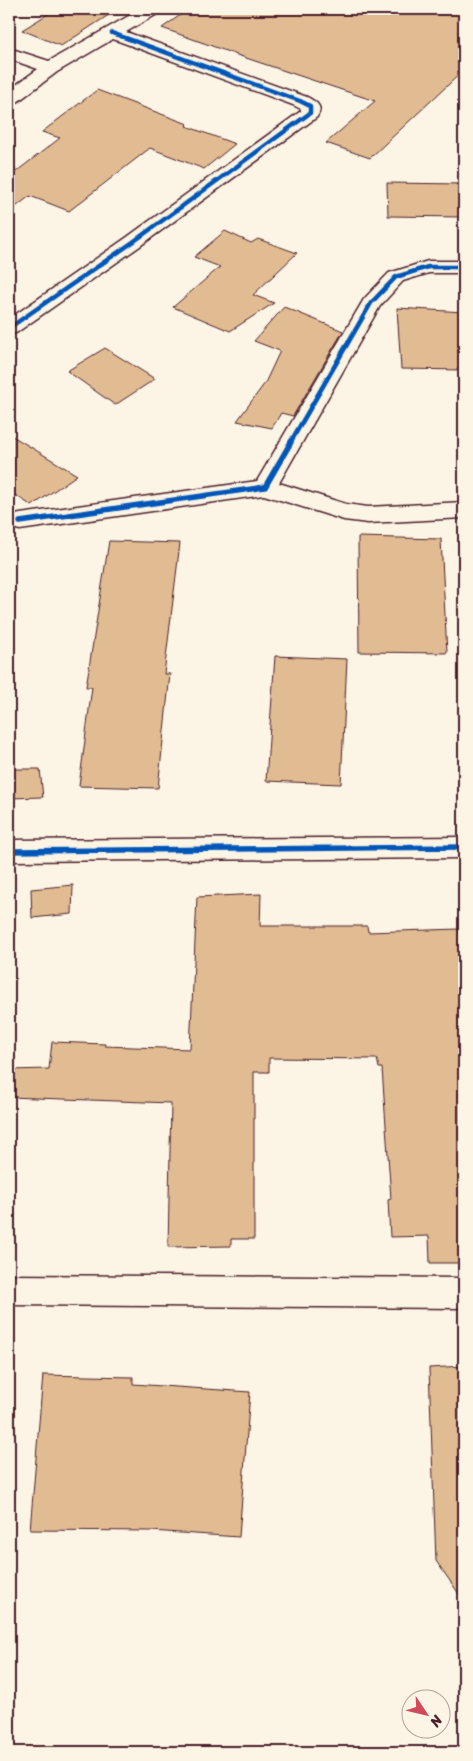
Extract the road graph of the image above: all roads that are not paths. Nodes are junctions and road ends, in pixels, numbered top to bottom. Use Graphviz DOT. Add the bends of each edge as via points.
graph roads {
  1 [pos="153,9"];
  2 [pos="112,33"];
  3 [pos="9,53"];
  4 [pos="51,68"];
  5 [pos="9,99"];
  6 [pos="464,267"];
  7 [pos="9,328"];
  8 [pos="265,487"];
  9 [pos="464,510"];
  10 [pos="20,522"];
  11 [pos="464,847"];
  12 [pos="9,851"];
  13 [pos="9,1290"];
  14 [pos="464,1293"];
  1 -- 2 [label="street"];
  2 -- 4 [label="street"];
  2 -- 7 [label="street" via="300,101 310,106 310,113"];
  3 -- 4 [label="street"];
  4 -- 5 [label="street"];
  6 -- 8 [label="street" via="428,267 396,277 372,303"];
  8 -- 9 [label="street" via="360,514"];
  8 -- 10 [label="street"];
  11 -- 12 [label="street"];
  13 -- 14 [label="street"];
}
